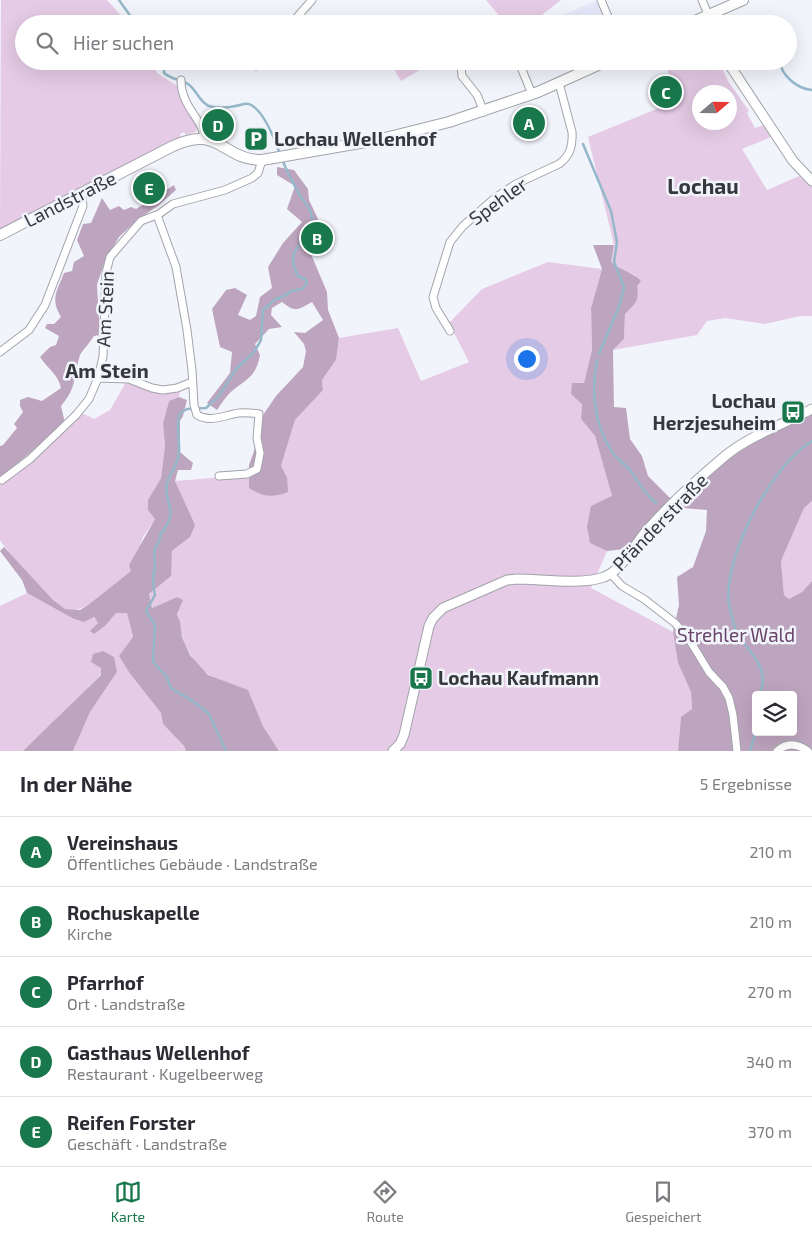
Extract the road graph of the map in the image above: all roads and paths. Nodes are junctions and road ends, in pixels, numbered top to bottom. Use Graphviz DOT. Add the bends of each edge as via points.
graph roads {
  1 [pos="312,0"];
  2 [pos="601,0"];
  3 [pos="702,0"];
  4 [pos="743,0"];
  5 [pos="299,15"];
  6 [pos="607,15"];
  7 [pos="706,15"];
  8 [pos="716,15"];
  9 [pos="462,70"];
  10 [pos="522,70"];
  11 [pos="587,70"];
  12 [pos="733,70"];
  13 [pos="559,83"];
  14 [pos="181,84"];
  15 [pos="532,94"];
  16 [pos="484,112"];
  17 [pos="204,139"];
  18 [pos="262,160"];
  19 [pos="812,181"];
  20 [pos="81,193"];
  21 [pos="157,215"];
  22 [pos="0,235"];
  23 [pos="450,331"];
  24 [pos="0,352"];
  25 [pos="98,378"];
  26 [pos="192,382"];
  27 [pos="812,408"];
  28 [pos="219,476"];
  29 [pos="2,480"];
  30 [pos="611,574"];
  31 [pos="394,751"];
  32 [pos="737,751"];
  33 [pos="777,751"];
  34 [pos="808,751"];
  1 -- 5 [label="street"];
  2 -- 6 [label="street"];
  3 -- 7 [label="street"];
  4 -- 8 [label="main road"];
  9 -- 16 [label="street" via="462,76 477,95"];
  10 -- 15 [label="street"];
  11 -- 13 [label="main road"];
  12 -- 19 [label="street" via="793,161"];
  13 -- 15 [label="main road"];
  13 -- 23 [label="street, Spehler" via="572,132 570,151 559,164 516,184 495,198 450,242 433,298"];
  14 -- 17 [label="street" via="184,99 203,131"];
  15 -- 16 [label="main road"];
  16 -- 18 [label="main road" via="377,140"];
  17 -- 18 [label="main road" via="245,158"];
  17 -- 20 [label="main road, Landstraße" via="180,143"];
  18 -- 21 [label="street, Am Stein" via="258,173 252,178 225,190 174,204"];
  20 -- 22 [label="main road, Landstraße"];
  20 -- 24 [label="street" via="83,206 45,305 29,330"];
  21 -- 25 [label="street, Am Stein" via="138,224 108,262 104,291 104,346"];
  21 -- 26 [label="street" via="176,267"];
  25 -- 26 [label="street" via="129,379 162,390"];
  25 -- 29 [label="street, Am Stein" via="89,399 76,416"];
  26 -- 28 [label="street" via="194,408 199,417 259,414 257,469 248,474"];
  27 -- 30 [label="street, Pfänderstraße" via="726,455 674,502"];
  30 -- 31 [label="street, Pfänderstraße" via="584,580 507,580 444,608 432,618 429,626 404,735"];
  30 -- 32 [label="street" via="622,586 675,623 723,687 733,715"];
  33 -- 34 [label="street" via="786,745 801,746"];
}
